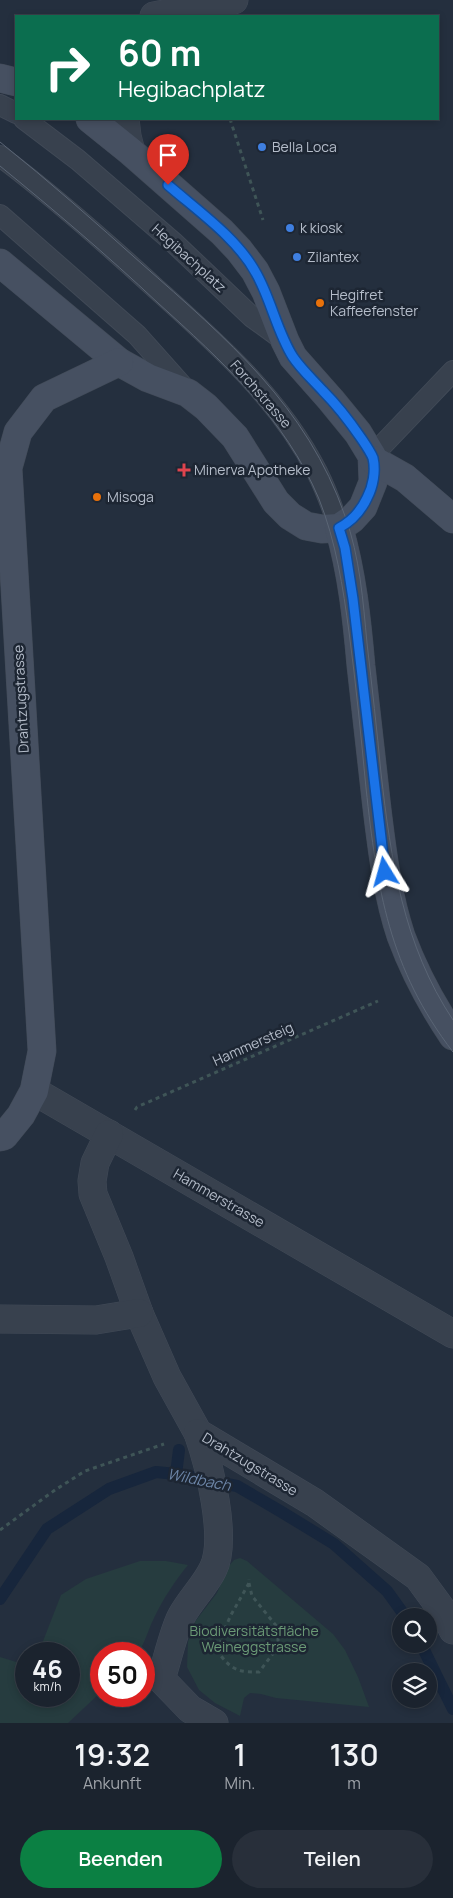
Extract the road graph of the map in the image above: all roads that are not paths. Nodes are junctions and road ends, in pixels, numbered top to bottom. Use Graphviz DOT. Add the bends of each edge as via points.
graph roads {
  1 [pos="234,0"];
  2 [pos="164,12"];
  3 [pos="0,105"];
  4 [pos="15,112"];
  5 [pos="25,120"];
  6 [pos="91,120"];
  7 [pos="125,120"];
  8 [pos="131,152"];
  9 [pos="0,156"];
  10 [pos="0,215"];
  11 [pos="0,263"];
  12 [pos="285,341"];
  13 [pos="119,362"];
  14 [pos="453,371"];
  15 [pos="188,393"];
  16 [pos="373,458"];
  17 [pos="453,518"];
  18 [pos="339,528"];
  19 [pos="453,1036"];
  20 [pos="34,1092"];
  21 [pos="109,1134"];
  22 [pos="0,1137"];
  23 [pos="139,1313"];
  24 [pos="0,1319"];
  25 [pos="453,1334"];
  26 [pos="201,1442"];
  27 [pos="453,1630"];
  28 [pos="214,1723"];
  1 -- 2 [label="street"];
  3 -- 4 [label="lane"];
  5 -- 12 [label="lane, Hegibachplatz" via="78,160 173,242 252,317"];
  6 -- 8 [label="main road, Hegibachplatz"];
  7 -- 8 [label="street"];
  8 -- 12 [label="main road, Hegibachplatz" via="239,250 255,270"];
  9 -- 18 [label="lane, Forchstrasse" via="108,244 254,381 310,458"];
  10 -- 15 [label="lane" via="137,334"];
  11 -- 13 [label="main road"];
  12 -- 16 [label="main road, Hegibachplatz" via="293,357 332,400"];
  13 -- 15 [label="main road" via="148,378"];
  13 -- 20 [label="main road, Drahtzugstrasse" via="44,398 18,432 8,468 42,1051"];
  14 -- 16 [label="lane"];
  15 -- 18 [label="main road" via="235,437 276,502 290,516 306,526"];
  16 -- 17 [label="main road" via="405,478"];
  16 -- 18 [label="main road" via="370,492 358,513"];
  18 -- 19 [label="main road, Forchstrasse" via="353,599 391,900 400,935 412,963"];
  20 -- 21 [label="street, Hammerstrasse"];
  20 -- 22 [label="main road" via="21,1114"];
  21 -- 23 [label="street, Drahtzugstrasse" via="95,1164 93,1194 120,1256"];
  21 -- 25 [label="street, Hammerstrasse"];
  23 -- 24 [label="street" via="96,1320"];
  23 -- 26 [label="street, Drahtzugstrasse"];
  26 -- 27 [label="street, Drahtzugstrasse" via="315,1502 418,1577"];
  26 -- 28 [label="street" via="220,1541 214,1568 181,1618 161,1679 190,1710"];
}
